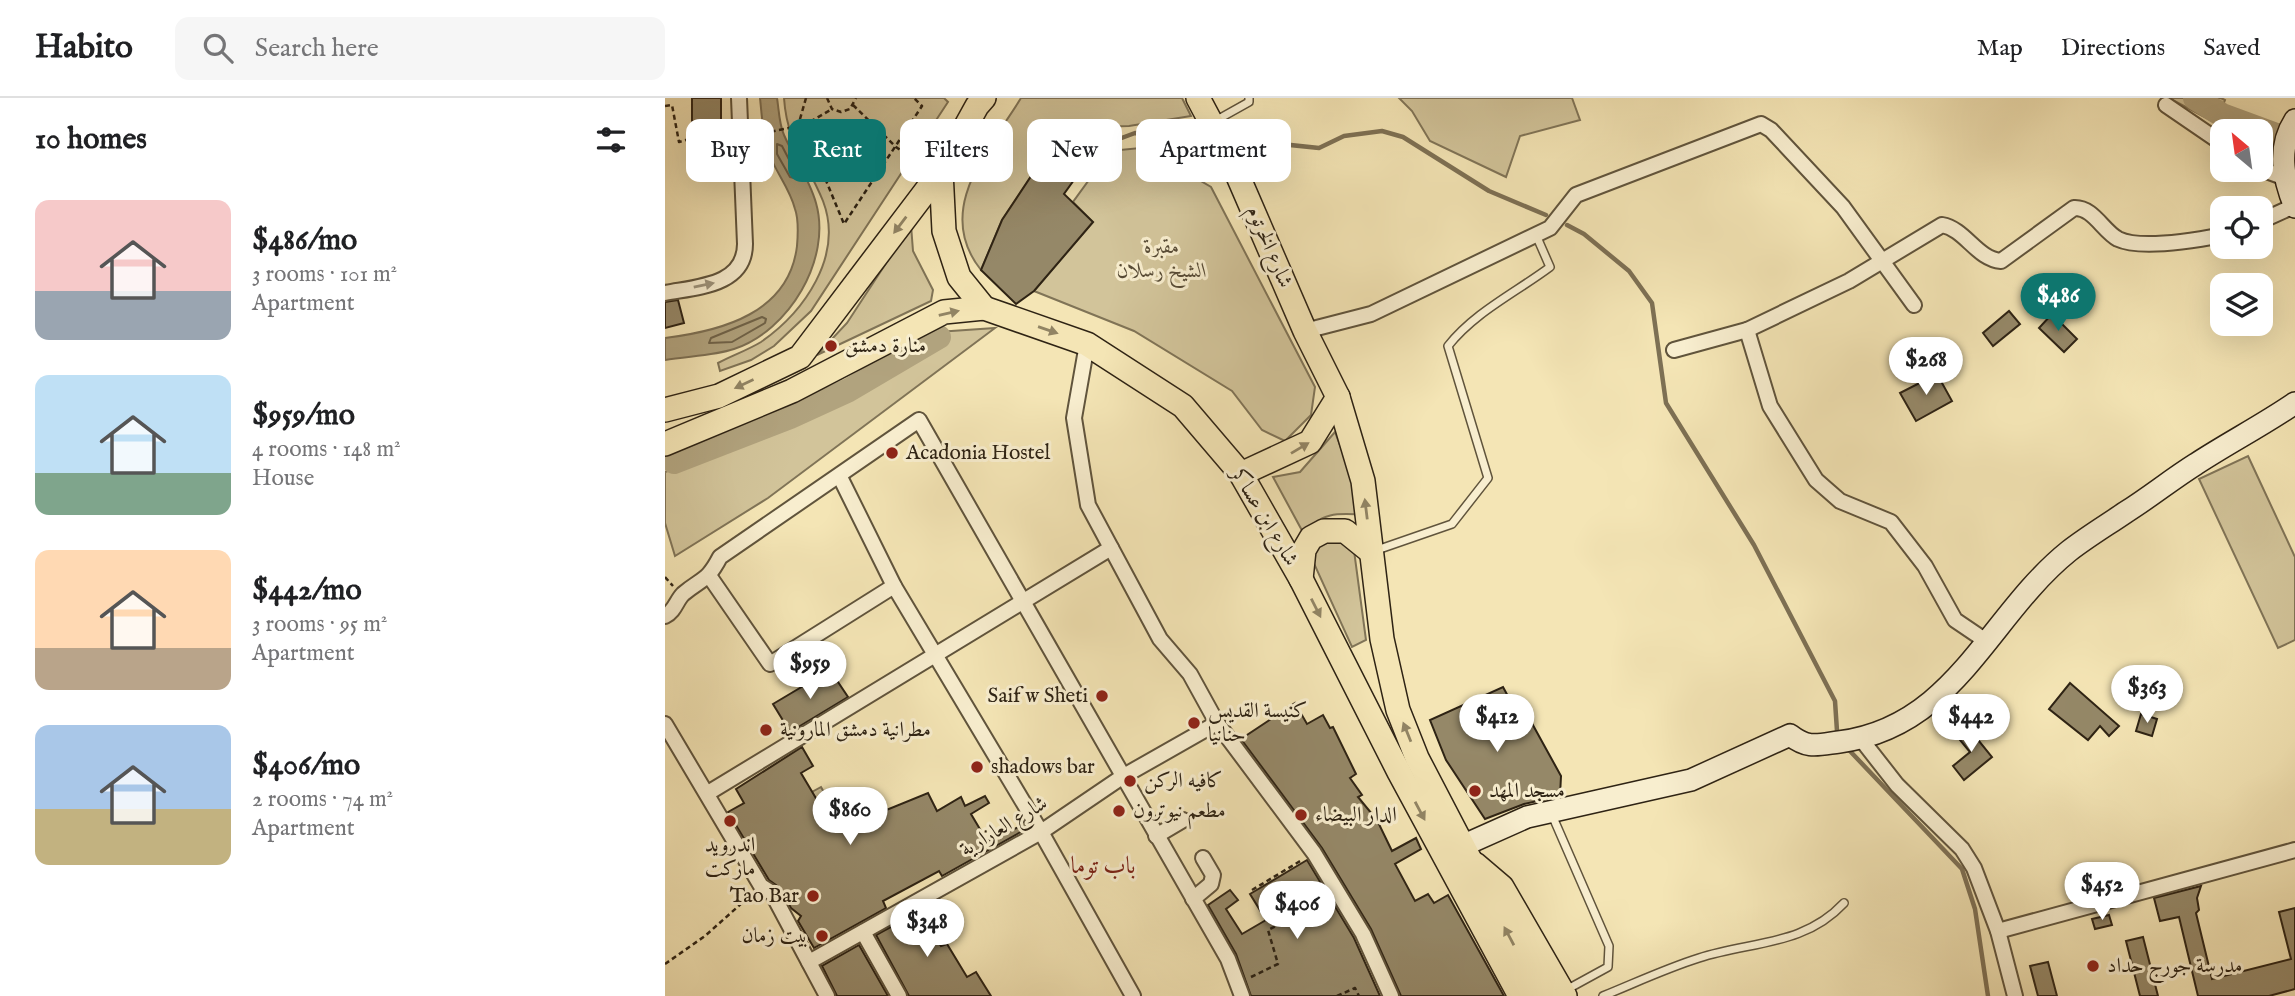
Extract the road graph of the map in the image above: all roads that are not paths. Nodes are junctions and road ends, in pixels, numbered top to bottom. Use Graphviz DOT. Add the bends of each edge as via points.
graph roads {
  1 [pos="739,98"];
  2 [pos="1198,98"];
  3 [pos="1249,98"];
  4 [pos="977,101"];
  5 [pos="2166,105"];
  6 [pos="968,119"];
  7 [pos="1210,119"];
  8 [pos="1219,119"];
  9 [pos="2291,126"];
  10 [pos="2210,135"];
  11 [pos="2273,173"];
  12 [pos="2284,174"];
  13 [pos="933,182"];
  14 [pos="942,182"];
  15 [pos="1241,182"];
  16 [pos="2295,207"];
  17 [pos="2273,216"];
  18 [pos="1536,235"];
  19 [pos="2210,236"];
  20 [pos="1883,260"];
  21 [pos="665,293"];
  22 [pos="1914,305"];
  23 [pos="984,308"];
  24 [pos="1747,330"];
  25 [pos="1305,331"];
  26 [pos="1087,344"];
  27 [pos="1674,350"];
  28 [pos="1338,397"];
  29 [pos="2295,403"];
  30 [pos="665,410"];
  31 [pos="665,444"];
  32 [pos="1241,474"];
  33 [pos="840,477"];
  34 [pos="1111,548"];
  35 [pos="1371,552"];
  36 [pos="710,577"];
  37 [pos="1301,579"];
  38 [pos="894,586"];
  39 [pos="1023,601"];
  40 [pos="665,616"];
  41 [pos="1989,643"];
  42 [pos="934,654"];
  43 [pos="1217,723"];
  44 [pos="665,724"];
  45 [pos="1861,739"];
  46 [pos="1122,777"];
  47 [pos="708,793"];
  48 [pos="1550,811"];
  49 [pos="1183,820"];
  50 [pos="1041,832"];
  51 [pos="1156,836"];
  52 [pos="2295,850"];
  53 [pos="1465,853"];
  54 [pos="1203,858"];
  55 [pos="1193,899"];
  56 [pos="1844,903"];
  57 [pos="1998,931"];
  58 [pos="863,932"];
  59 [pos="809,962"];
  60 [pos="1239,990"];
  61 [pos="1556,995"];
  62 [pos="827,996"];
  63 [pos="899,996"];
  64 [pos="1133,996"];
  65 [pos="1391,996"];
  66 [pos="1520,996"];
  67 [pos="1603,996"];
  68 [pos="2015,996"];
  21 -- 1 [label="street, one-way" via="717,282 739,267 745,244"];
  2 -- 7 [label="main road, شارع الخرتوم"];
  3 -- 8 [label="lane"];
  4 -- 6 [label="main road"];
  5 -- 10 [label="street"];
  9 -- 12 [label="street"];
  11 -- 12 [label="street"];
  12 -- 16 [label="street"];
  13 -- 30 [label="main road, one-way" via="800,357 719,396"];
  14 -- 23 [label="main road" via="944,231 959,277"];
  15 -- 25 [label="main road, شارع الخرتوم"];
  16 -- 17 [label="street"];
  18 -- 20 [label="street" via="1550,228 1576,195 1761,124 1843,207"];
  18 -- 25 [label="street" via="1371,314"];
  18 -- 35 [label="lane" via="1550,267 1462,328 1448,346 1488,478 1451,524"];
  19 -- 20 [label="street" via="2134,244 2115,238 2085,210 2074,208 2001,261 1988,257 1952,226 1942,225"];
  20 -- 22 [label="street"];
  20 -- 24 [label="street"];
  23 -- 26 [label="main road, شارع ابن عساكر, one-way"];
  31 -- 23 [label="main road, شارع ابن عساكر, one-way" via="792,391 944,312"];
  24 -- 27 [label="street"];
  24 -- 41 [label="street" via="1770,406 1816,481 1840,501 1891,522 1925,566 1955,620"];
  25 -- 28 [label="main road, شارع الخرتوم"];
  26 -- 32 [label="main road, شارع ابن عساكر" via="1183,405"];
  26 -- 34 [label="street" via="1074,418 1088,505"];
  32 -- 28 [label="main road, one-way" via="1310,442"];
  35 -- 28 [label="main road, one-way" via="1363,481"];
  29 -- 41 [label="street" via="2071,549 2029,587"];
  32 -- 37 [label="main road, شارع ابن عساكر"];
  33 -- 36 [label="street" via="720,557"];
  33 -- 38 [label="street"];
  33 -- 39 [label="street" via="919,420"];
  34 -- 39 [label="street"];
  34 -- 43 [label="street" via="1160,639 1191,674"];
  35 -- 37 [label="main road" via="1345,531 1324,531 1311,538 1304,550"];
  53 -- 35 [label="main road, one-way" via="1398,710 1382,639"];
  36 -- 38 [label="street" via="769,664"];
  36 -- 40 [label="street" via="682,595 672,613"];
  37 -- 66 [label="main road, شارع ابن عساكر, one-way"];
  38 -- 42 [label="street"];
  39 -- 42 [label="street"];
  39 -- 46 [label="street"];
  41 -- 45 [label="street" via="1929,704"];
  42 -- 47 [label="street"];
  42 -- 50 [label="street"];
  43 -- 46 [label="street, شارع العازارية"];
  43 -- 65 [label="street" via="1314,853 1363,934"];
  44 -- 47 [label="street"];
  45 -- 48 [label="street" via="1803,745 1790,735 1691,780"];
  45 -- 57 [label="street" via="1897,785 1962,849 1983,887"];
  46 -- 50 [label="street, شارع العازارية"];
  46 -- 51 [label="street"];
  47 -- 59 [label="street" via="761,886 772,893"];
  48 -- 53 [label="street" via="1507,824"];
  48 -- 61 [label="lane" via="1609,946 1608,967"];
  49 -- 51 [label="street"];
  50 -- 58 [label="street, شارع العازارية"];
  50 -- 64 [label="street"];
  51 -- 55 [label="street"];
  52 -- 57 [label="street"];
  61 -- 53 [label="main road, one-way"];
  54 -- 55 [label="street" via="1213,875 1211,884"];
  55 -- 60 [label="street" via="1228,959"];
  56 -- 67 [label="lane" via="1822,924 1804,933 1700,957"];
  57 -- 68 [label="street"];
  58 -- 59 [label="street, شارع العازارية"];
  58 -- 63 [label="street"];
  59 -- 62 [label="street"];
}
